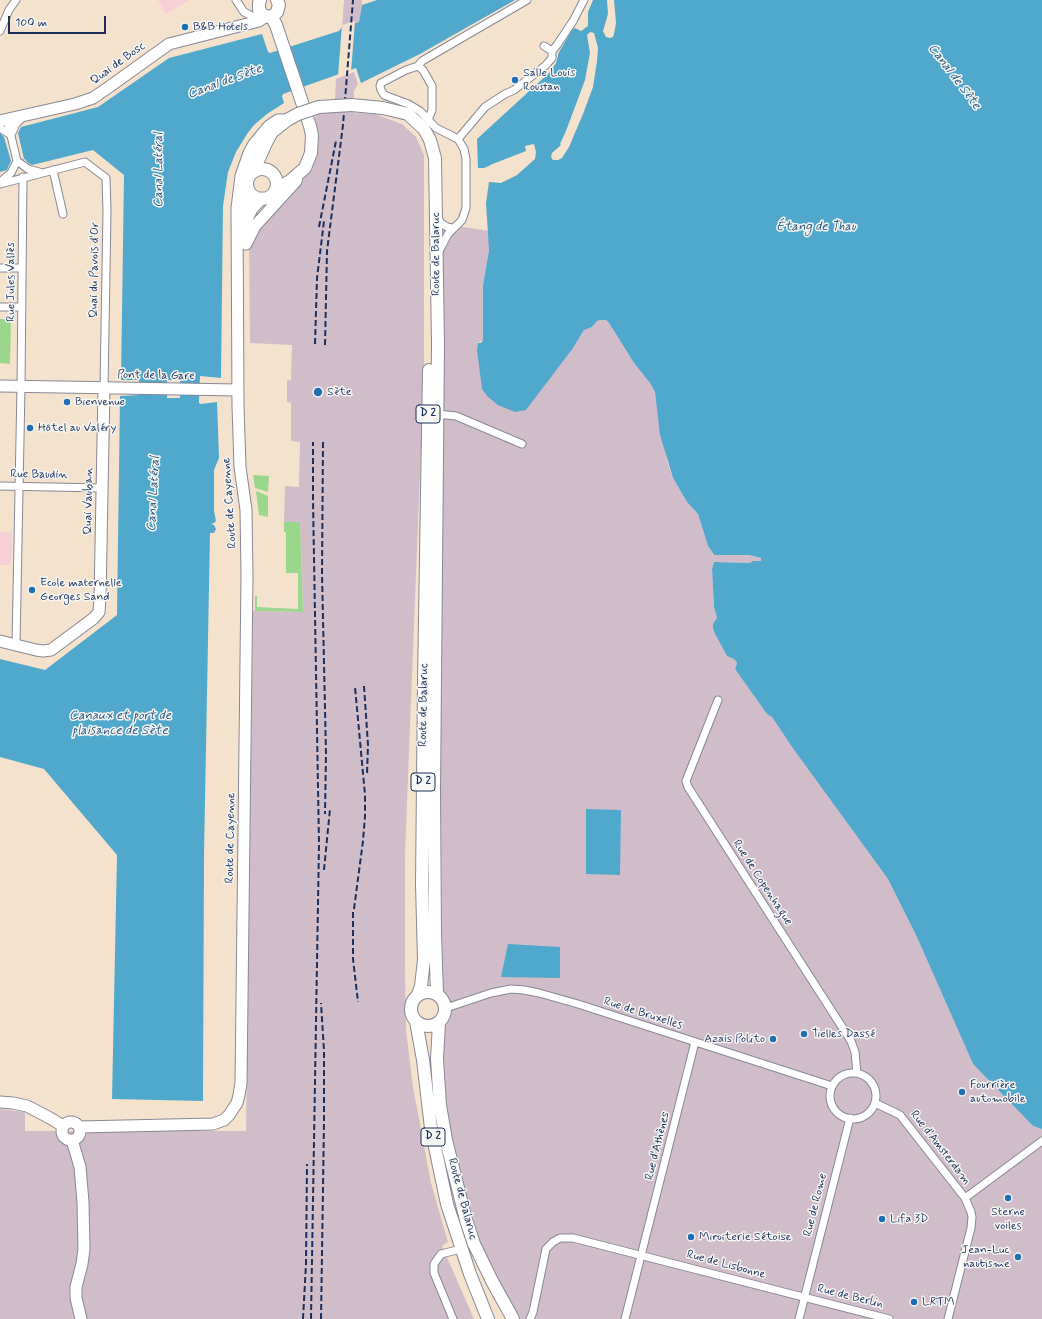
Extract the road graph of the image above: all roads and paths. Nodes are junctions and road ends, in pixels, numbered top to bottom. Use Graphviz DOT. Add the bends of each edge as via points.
graph roads {
  1 [pos="16,0"];
  2 [pos="236,0"];
  3 [pos="278,0"];
  4 [pos="527,0"];
  5 [pos="584,0"];
  6 [pos="266,17"];
  7 [pos="0,32"];
  8 [pos="544,46"];
  9 [pos="552,51"];
  10 [pos="418,66"];
  11 [pos="398,112"];
  12 [pos="24,115"];
  13 [pos="286,120"];
  14 [pos="428,120"];
  15 [pos="2,123"];
  16 [pos="11,135"];
  17 [pos="458,140"];
  18 [pos="265,146"];
  19 [pos="17,161"];
  20 [pos="52,170"];
  21 [pos="42,172"];
  22 [pos="253,172"];
  23 [pos="271,172"];
  24 [pos="298,175"];
  25 [pos="23,177"];
  26 [pos="0,183"];
  27 [pos="276,189"];
  28 [pos="250,192"];
  29 [pos="262,198"];
  30 [pos="64,214"];
  31 [pos="442,230"];
  32 [pos="238,237"];
  33 [pos="241,255"];
  34 [pos="0,268"];
  35 [pos="22,268"];
  36 [pos="0,307"];
  37 [pos="22,307"];
  38 [pos="237,340"];
  39 [pos="0,386"];
  40 [pos="21,386"];
  41 [pos="104,388"];
  42 [pos="238,390"];
  43 [pos="432,414"];
  44 [pos="522,444"];
  45 [pos="0,486"];
  46 [pos="19,486"];
  47 [pos="102,488"];
  48 [pos="0,641"];
  49 [pos="16,645"];
  50 [pos="718,700"];
  51 [pos="438,994"];
  52 [pos="418,995"];
  53 [pos="446,1008"];
  54 [pos="416,1021"];
  55 [pos="439,1023"];
  56 [pos="695,1042"];
  57 [pos="857,1073"];
  58 [pos="832,1086"];
  59 [pos="0,1102"];
  60 [pos="874,1103"];
  61 [pos="850,1118"];
  62 [pos="63,1126"];
  63 [pos="78,1127"];
  64 [pos="72,1140"];
  65 [pos="1042,1141"];
  66 [pos="965,1198"];
  67 [pos="461,1249"];
  68 [pos="641,1255"];
  69 [pos="804,1297"];
  70 [pos="81,1319"];
  71 [pos="453,1319"];
  72 [pos="488,1319"];
  73 [pos="513,1319"];
  74 [pos="530,1319"];
  75 [pos="625,1319"];
  76 [pos="799,1319"];
  77 [pos="889,1319"];
  78 [pos="948,1319"];
  1 -- 7 [label="street"];
  2 -- 6 [label="street" via="244,12"];
  3 -- 6 [label="main road" via="279,8"];
  4 -- 10 [label="street" via="422,61"];
  5 -- 9 [label="street"];
  6 -- 12 [label="street, Quai de Bosc" via="169,44 93,98"];
  6 -- 24 [label="main road" via="298,90 310,126 312,145 309,160"];
  8 -- 9 [label="street"];
  9 -- 17 [label="street" via="552,58 546,65 485,107"];
  10 -- 14 [label="street" via="432,86 432,110"];
  10 -- 14 [label="street" via="381,83 380,86 384,95 408,104 420,111"];
  11 -- 13 [label="main road, Route de Balaruc / D 2, bridge" via="351,105 319,107"];
  11 -- 31 [label="main road, Route de Balaruc / D 2" via="413,127 426,148"];
  11 -- 31 [label="main road, Route de Balaruc / D 2" via="408,114 415,120 430,140 435,158 436,216"];
  12 -- 15 [label="street, Quai de Bosc"];
  12 -- 16 [label="street"];
  13 -- 18 [label="main road, D 2" via="272,132"];
  13 -- 32 [label="street" via="278,120 269,126 254,144 246,159 238,186"];
  14 -- 17 [label="street" via="436,128"];
  15 -- 16 [label="street"];
  15 -- 16 [label="street"];
  16 -- 19 [label="street"];
  17 -- 31 [label="street" via="464,149 466,159 466,208 462,220"];
  18 -- 22 [label="main road, D 2"];
  18 -- 23 [label="main road" via="265,158"];
  19 -- 21 [label="street" via="28,169"];
  19 -- 26 [label="street" via="11,173"];
  20 -- 21 [label="street"];
  20 -- 30 [label="street"];
  20 -- 41 [label="street, Quai du Pavois d'Or" via="85,162 106,178"];
  21 -- 25 [label="street"];
  22 -- 23 [label="main road"];
  22 -- 28 [label="main road" via="248,181"];
  23 -- 24 [label="main road" via="286,176"];
  23 -- 27 [label="main road" via="277,182"];
  24 -- 27 [label="main road"];
  24 -- 33 [label="street" via="296,181 255,226"];
  25 -- 26 [label="street"];
  25 -- 35 [label="street, Rue Jules Vallès"];
  27 -- 29 [label="main road" via="270,196"];
  28 -- 29 [label="main road"];
  28 -- 32 [label="street"];
  29 -- 33 [label="street" via="248,217"];
  31 -- 43 [label="main road, Route de Balaruc / D 2" via="430,368"];
  31 -- 43 [label="main road, Route de Balaruc / D 2" via="436,258"];
  32 -- 38 [label="street"];
  33 -- 38 [label="street" via="241,333"];
  34 -- 35 [label="street"];
  35 -- 37 [label="street, Rue Jules Vallès"];
  36 -- 37 [label="street"];
  37 -- 40 [label="street, Rue Jules Vallès"];
  38 -- 42 [label="street, Route de Cayenne"];
  39 -- 40 [label="street, Pont de la Gare"];
  40 -- 41 [label="street, Pont de la Gare"];
  40 -- 46 [label="street, Rue Jules Vallès"];
  41 -- 42 [label="street, Pont de la Gare"];
  41 -- 47 [label="street, Quai Vauban"];
  42 -- 63 [label="street, Route de Cayenne" via="240,467 246,510 247,576 239,1095 229,1115 213,1124"];
  43 -- 44 [label="street" via="456,416"];
  43 -- 51 [label="main road, Route de Balaruc / D 2" via="435,934"];
  43 -- 52 [label="main road, Route de Balaruc / D 2" via="424,688 424,960"];
  45 -- 46 [label="street, Rue Baudin"];
  46 -- 47 [label="street, Rue Baudin"];
  46 -- 49 [label="street, Rue Jules Vallès"];
  47 -- 49 [label="street, Quai Vauban" via="100,611 51,650"];
  48 -- 49 [label="street"];
  50 -- 57 [label="street, Rue de Copenhague" via="686,781 688,788 851,1041"];
  51 -- 52 [label="main road" via="426,992"];
  51 -- 53 [label="main road"];
  52 -- 54 [label="main road" via="412,1006 412,1014"];
  53 -- 55 [label="main road"];
  53 -- 56 [label="street, Rue de Bruxelles" via="490,993 511,989 532,991"];
  54 -- 55 [label="main road" via="427,1026"];
  54 -- 67 [label="main road, Route de Balaruc / D 2" via="441,1179"];
  55 -- 73 [label="main road, Route de Balaruc / D 2" via="437,1059 440,1105 466,1220 482,1261"];
  56 -- 58 [label="street, Rue de Bruxelles"];
  56 -- 68 [label="street, Rue d'Athènes"];
  57 -- 58 [label="street" via="842,1075"];
  57 -- 60 [label="street" via="864,1076 874,1087"];
  58 -- 61 [label="street" via="830,1100 833,1107 843,1116"];
  59 -- 62 [label="street, Route de Cayenne" via="27,1106"];
  60 -- 61 [label="street" via="865,1115"];
  60 -- 66 [label="street, Rue d'Amsterdam" via="900,1115"];
  61 -- 69 [label="street, Rue de Rome"];
  62 -- 63 [label="street, Route de Cayenne" via="73,1122"];
  62 -- 64 [label="street, Route de Cayenne" via="63,1136"];
  63 -- 64 [label="street" via="78,1136"];
  64 -- 70 [label="street" via="80,1167 83,1202 84,1249 76,1287"];
  65 -- 66 [label="street, Rue d'Amsterdam"];
  66 -- 78 [label="street, Rue d'Amsterdam" via="971,1212 971,1228"];
  67 -- 71 [label="street" via="441,1254 434,1264 434,1273"];
  67 -- 72 [label="main road, Route de Balaruc / D 2"];
  68 -- 69 [label="street, Rue de Lisbonne"];
  68 -- 74 [label="street, Rue de Lisbonne" via="573,1238 560,1238 553,1242 544,1255"];
  68 -- 75 [label="street, Rue d'Athènes"];
  69 -- 76 [label="street, Rue de Rome"];
  69 -- 77 [label="street, Rue de Berlin"];
}
